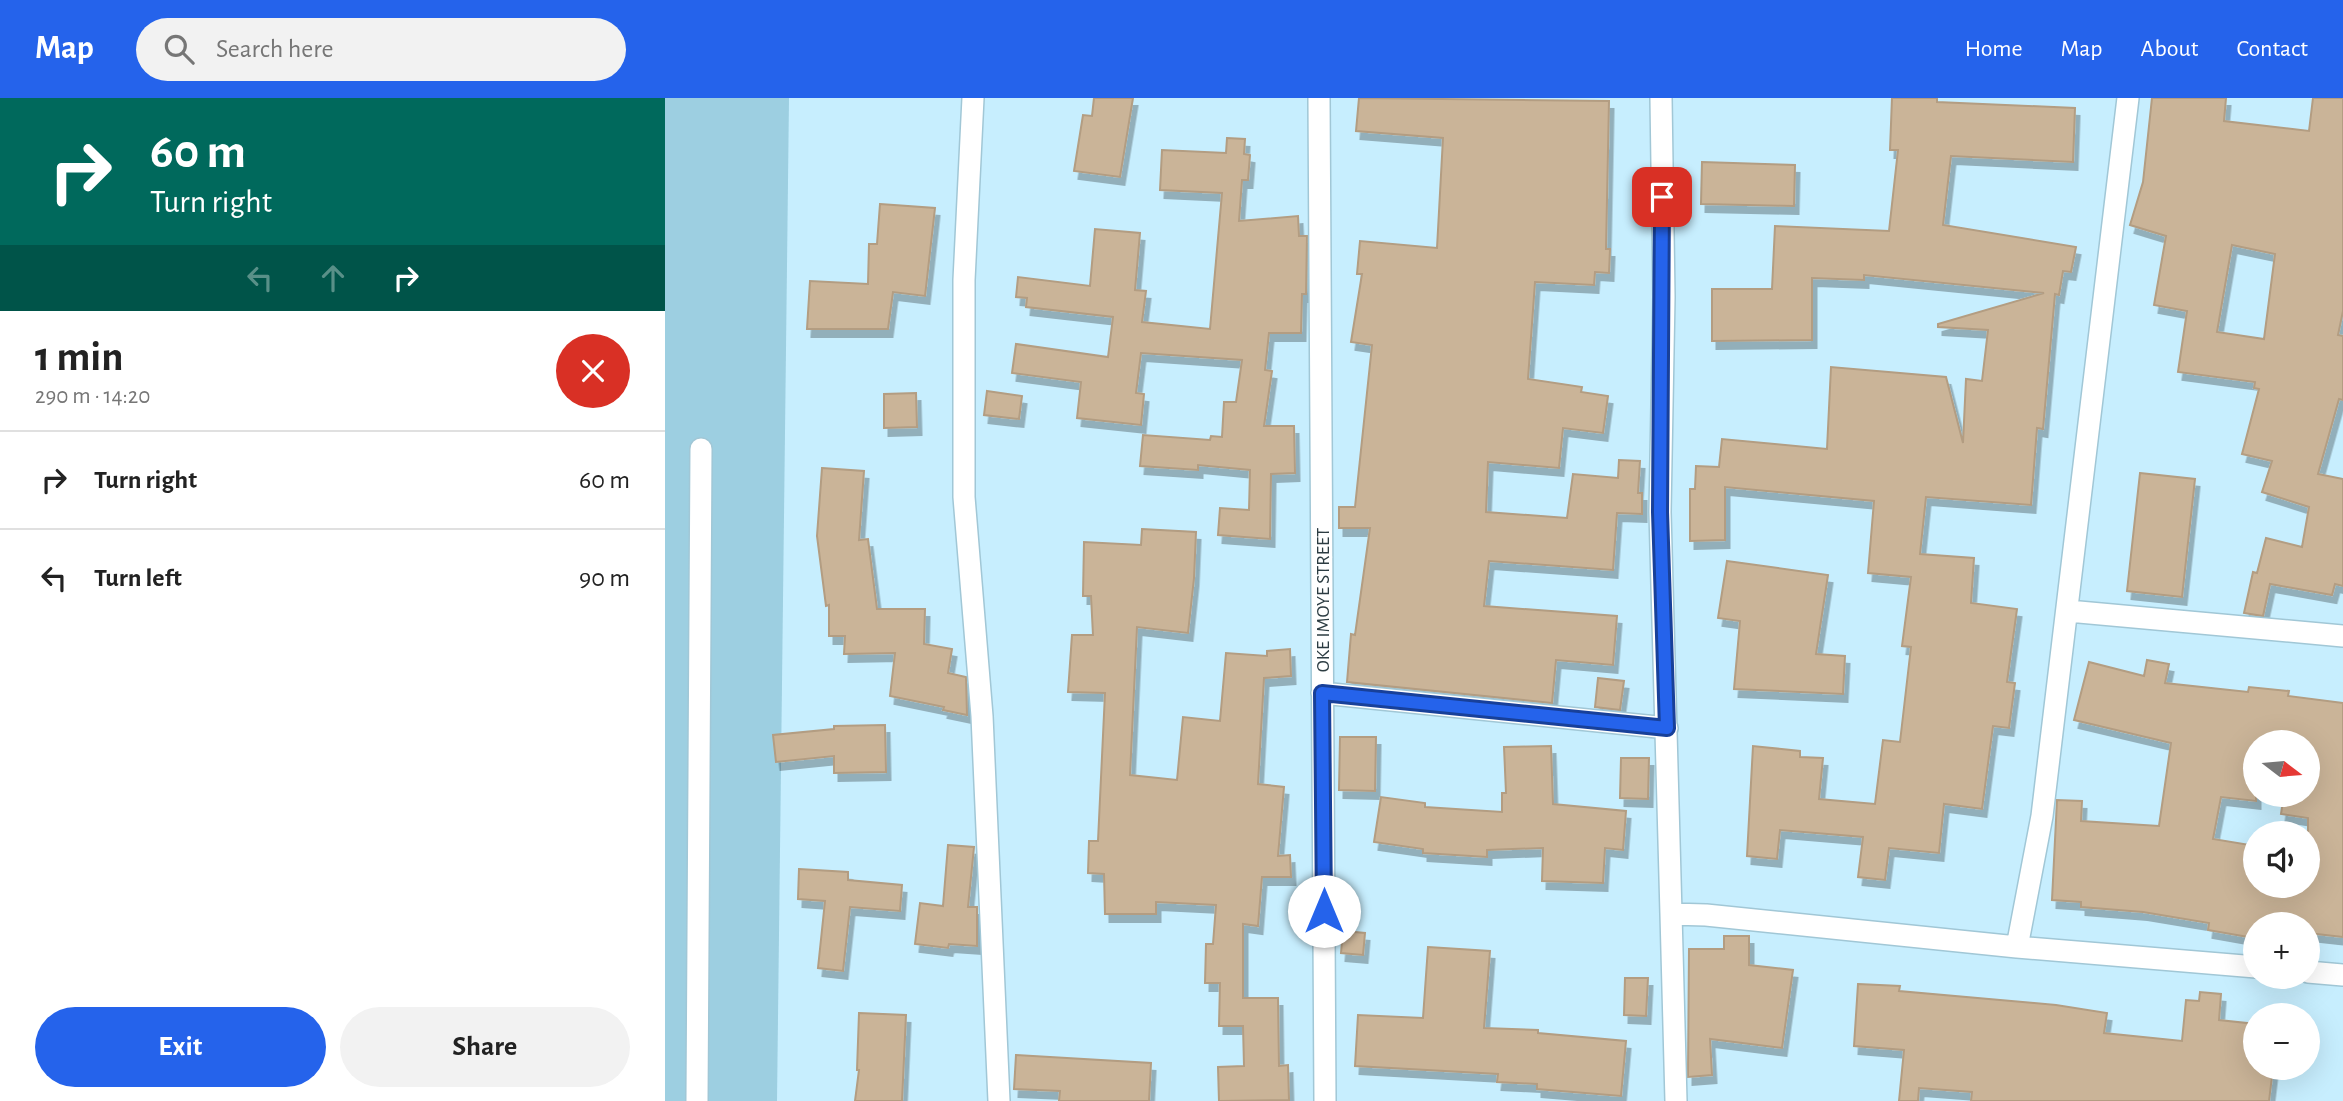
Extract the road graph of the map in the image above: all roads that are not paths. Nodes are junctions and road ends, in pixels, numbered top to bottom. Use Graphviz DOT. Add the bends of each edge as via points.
graph roads {
  1 [pos="972,98"];
  2 [pos="1319,98"];
  3 [pos="1661,98"];
  4 [pos="2128,98"];
  5 [pos="702,449"];
  6 [pos="2068,611"];
  7 [pos="2343,636"];
  8 [pos="1322,693"];
  9 [pos="1667,728"];
  10 [pos="1671,914"];
  11 [pos="2017,947"];
  12 [pos="2243,966"];
  13 [pos="2320,973"];
  14 [pos="2343,975"];
  15 [pos="697,1101"];
  16 [pos="999,1101"];
  17 [pos="1325,1101"];
  18 [pos="1676,1101"];
  1 -- 16 [label="street" via="964,280 964,497 982,716"];
  2 -- 8 [label="street, OKE IMOYE STREET"];
  3 -- 9 [label="street" via="1660,512"];
  4 -- 6 [label="street"];
  5 -- 15 [label="street"];
  6 -- 7 [label="street"];
  6 -- 11 [label="street" via="2042,816"];
  8 -- 9 [label="street"];
  8 -- 17 [label="street, OKE IMOYE STREET"];
  9 -- 10 [label="street"];
  10 -- 11 [label="street"];
  10 -- 18 [label="street"];
  11 -- 12 [label="street"];
  13 -- 14 [label="street"];
}
